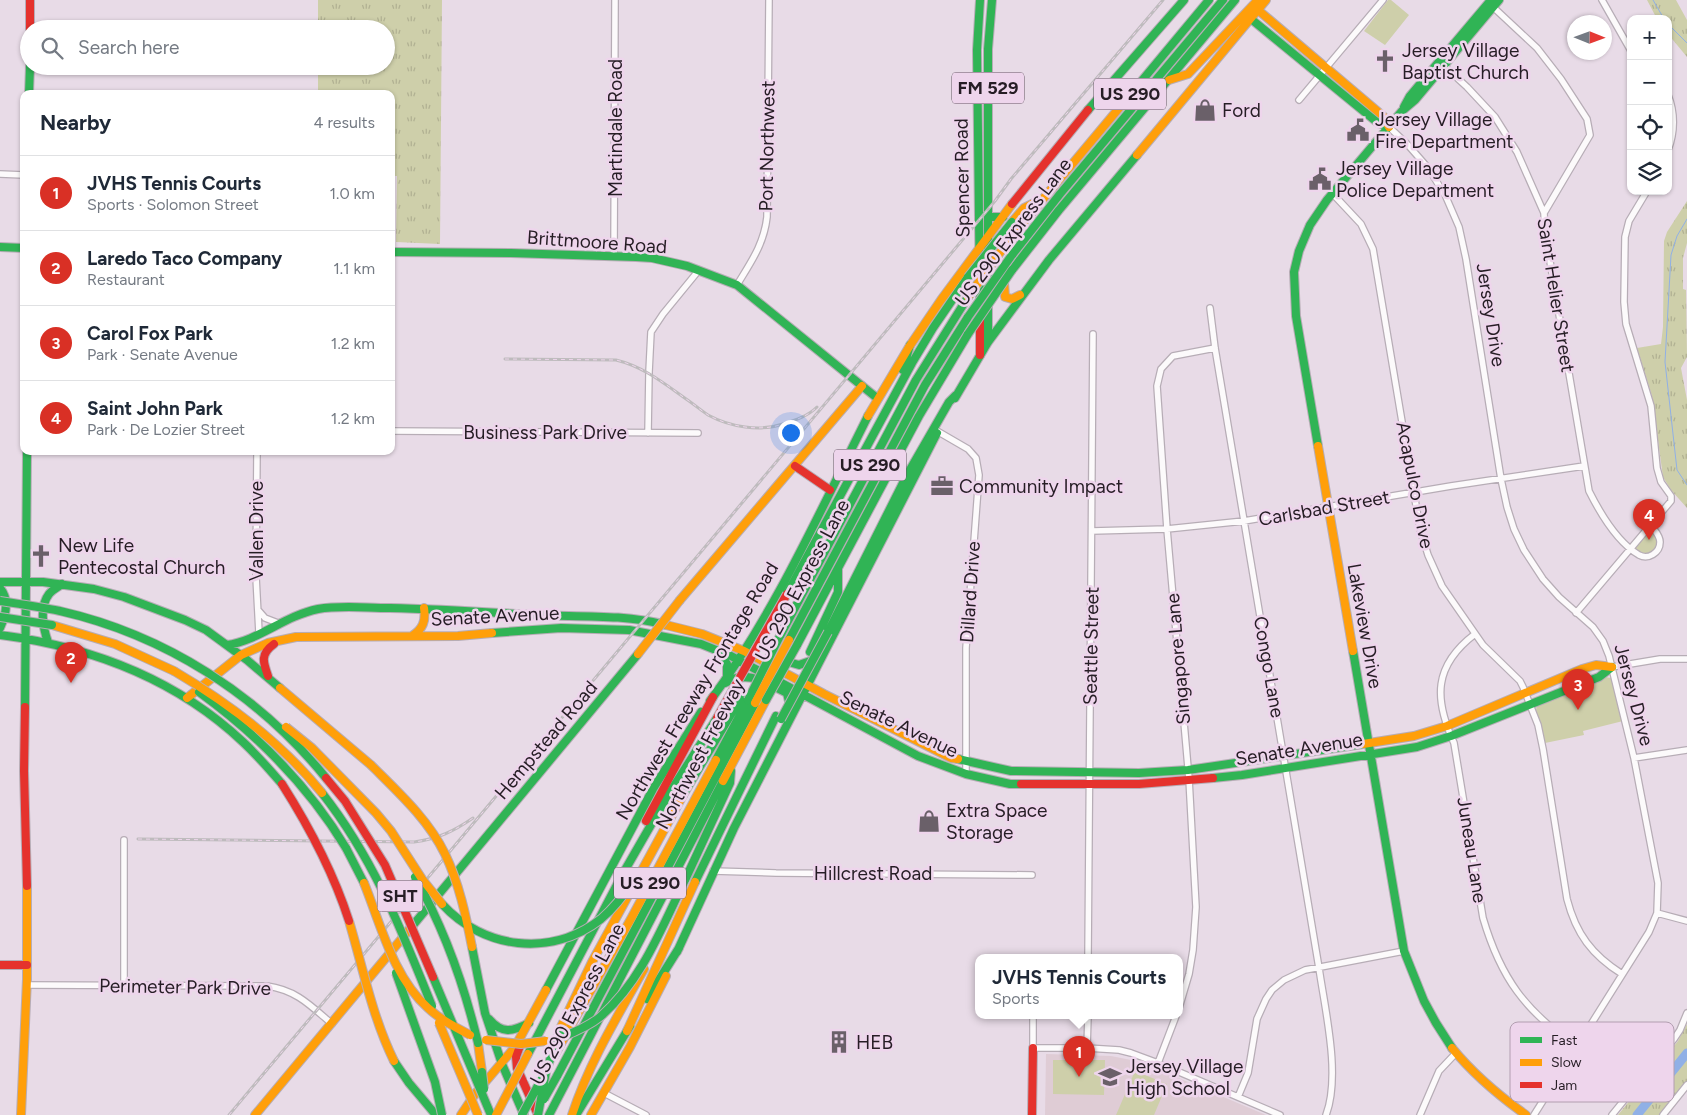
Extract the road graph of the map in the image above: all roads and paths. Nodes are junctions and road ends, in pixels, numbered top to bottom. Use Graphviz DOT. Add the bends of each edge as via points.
graph roads {
  1 [pos="30,0"];
  2 [pos="616,0"];
  3 [pos="769,0"];
  4 [pos="980,0"];
  5 [pos="986,0"];
  6 [pos="992,0"];
  7 [pos="1184,0"];
  8 [pos="1209,0"];
  9 [pos="1223,0"];
  10 [pos="1235,0"];
  11 [pos="1258,0"];
  12 [pos="1266,0"];
  13 [pos="1383,0"];
  14 [pos="1499,0"];
  15 [pos="1602,0"];
  16 [pos="1491,3"];
  17 [pos="1258,10"];
  18 [pos="1250,19"];
  19 [pos="30,20"];
  20 [pos="989,27"];
  21 [pos="1627,44"];
  22 [pos="1441,64"];
  23 [pos="1323,72"];
  24 [pos="30,75"];
  25 [pos="1168,80"];
  26 [pos="29,90"];
  27 [pos="1299,100"];
  28 [pos="1672,106"];
  29 [pos="1389,127"];
  30 [pos="1672,131"];
  31 [pos="0,174"];
  32 [pos="20,176"];
  33 [pos="1026,188"];
  34 [pos="1332,193"];
  35 [pos="1644,195"];
  36 [pos="1043,198"];
  37 [pos="1544,213"];
  38 [pos="987,214"];
  39 [pos="1003,217"];
  40 [pos="987,238"];
  41 [pos="0,247"];
  42 [pos="20,248"];
  43 [pos="979,249"];
  44 [pos="395,252"];
  45 [pos="614,256"];
  46 [pos="699,270"];
  47 [pos="736,285"];
  48 [pos="1026,289"];
  49 [pos="1210,308"];
  50 [pos="1093,334"];
  51 [pos="988,342"];
  52 [pos="910,345"];
  53 [pos="1215,348"];
  54 [pos="980,355"];
  55 [pos="862,386"];
  56 [pos="956,395"];
  57 [pos="877,398"];
  58 [pos="395,431"];
  59 [pos="937,432"];
  60 [pos="648,433"];
  61 [pos="698,433"];
  62 [pos="27,455"];
  63 [pos="256,455"];
  64 [pos="794,466"];
  65 [pos="1584,466"];
  66 [pos="1501,479"];
  67 [pos="830,490"];
  68 [pos="1414,493"];
  69 [pos="1328,506"];
  70 [pos="1244,521"];
  71 [pos="1651,525"];
  72 [pos="1166,529"];
  73 [pos="1092,531"];
  74 [pos="1630,548"];
  75 [pos="838,568"];
  76 [pos="800,571"];
  77 [pos="0,582"];
  78 [pos="26,582"];
  79 [pos="62,584"];
  80 [pos="0,588"];
  81 [pos="0,601"];
  82 [pos="424,608"];
  83 [pos="258,610"];
  84 [pos="1576,613"];
  85 [pos="0,617"];
  86 [pos="278,623"];
  87 [pos="761,623"];
  88 [pos="0,628"];
  89 [pos="259,633"];
  90 [pos="1475,634"];
  91 [pos="0,636"];
  92 [pos="412,636"];
  93 [pos="25,638"];
  94 [pos="280,640"];
  95 [pos="48,642"];
  96 [pos="227,645"];
  97 [pos="718,650"];
  98 [pos="744,651"];
  99 [pos="825,652"];
  100 [pos="241,655"];
  101 [pos="739,659"];
  102 [pos="1687,659"];
  103 [pos="1612,667"];
  104 [pos="174,671"];
  105 [pos="727,676"];
  106 [pos="269,678"];
  107 [pos="808,685"];
  108 [pos="720,686"];
  109 [pos="803,693"];
  110 [pos="1526,693"];
  111 [pos="713,697"];
  112 [pos="187,698"];
  113 [pos="752,702"];
  114 [pos="1531,704"];
  115 [pos="260,708"];
  116 [pos="778,717"];
  117 [pos="791,718"];
  118 [pos="1447,726"];
  119 [pos="1451,736"];
  120 [pos="1368,744"];
  121 [pos="1687,750"];
  122 [pos="1370,755"];
  123 [pos="1284,757"];
  124 [pos="1634,758"];
  125 [pos="326,762"];
  126 [pos="966,762"];
  127 [pos="732,765"];
  128 [pos="1286,768"];
  129 [pos="1188,770"];
  130 [pos="1090,773"];
  131 [pos="966,774"];
  132 [pos="1188,780"];
  133 [pos="1090,785"];
  134 [pos="124,840"];
  135 [pos="713,870"];
  136 [pos="1032,875"];
  137 [pos="621,877"];
  138 [pos="634,881"];
  139 [pos="1657,913"];
  140 [pos="1687,921"];
  141 [pos="652,945"];
  142 [pos="679,948"];
  143 [pos="390,951"];
  144 [pos="1404,951"];
  145 [pos="1088,954"];
  146 [pos="0,965"];
  147 [pos="27,965"];
  148 [pos="1319,968"];
  149 [pos="1622,974"];
  150 [pos="27,985"];
  151 [pos="124,985"];
  152 [pos="1183,994"];
  153 [pos="484,1013"];
  154 [pos="1687,1013"];
  155 [pos="1033,1019"];
  156 [pos="1088,1019"];
  157 [pos="1175,1019"];
  158 [pos="530,1022"];
  159 [pos="1545,1022"];
  160 [pos="1592,1022"];
  161 [pos="332,1024"];
  162 [pos="628,1031"];
  163 [pos="522,1036"];
  164 [pos="1674,1039"];
  165 [pos="1033,1048"];
  166 [pos="1087,1048"];
  167 [pos="1456,1053"];
  168 [pos="1158,1062"];
  169 [pos="502,1064"];
  170 [pos="1687,1085"];
  171 [pos="604,1093"];
  172 [pos="1238,1097"];
  173 [pos="1674,1101"];
  174 [pos="1542,1102"];
  175 [pos="1623,1102"];
  176 [pos="1673,1102"];
  177 [pos="434,1113"];
  178 [pos="22,1115"];
  179 [pos="256,1115"];
  180 [pos="442,1115"];
  181 [pos="461,1115"];
  182 [pos="478,1115"];
  183 [pos="486,1115"];
  184 [pos="492,1115"];
  185 [pos="496,1115"];
  186 [pos="523,1115"];
  187 [pos="537,1115"];
  188 [pos="549,1115"];
  189 [pos="572,1115"];
  190 [pos="576,1115"];
  191 [pos="591,1115"];
  192 [pos="646,1115"];
  193 [pos="1032,1115"];
  194 [pos="1280,1115"];
  195 [pos="1326,1115"];
  196 [pos="1420,1115"];
  197 [pos="1526,1115"];
  198 [pos="1534,1115"];
  199 [pos="1612,1115"];
  200 [pos="1663,1115"];
  1 -- 19 [label="main road"];
  2 -- 45 [label="street, Martindale Road"];
  3 -- 47 [label="street, Port Northwest" via="766,224 761,244"];
  4 -- 43 [label="main road, Spencer Road / FM 529" via="977,50"];
  5 -- 20 [label="main road"];
  6 -- 20 [label="main road, Spencer Road / FM 529"];
  7 -- 33 [label="main road, Northwest Freeway Frontage Road"];
  8 -- 36 [label="main road, Northwest Freeway / US 290"];
  9 -- 113 [label="main road, US 290 Express Lane, bridge" via="1060,194 968,317 925,385 789,640"];
  10 -- 25 [label="main road, Northwest Freeway / US 290"];
  11 -- 25 [label="main road" via="1188,74"];
  12 -- 17 [label="main road"];
  13 -- 23 [label="street"];
  14 -- 16 [label="main road, Lakeview Drive"];
  15 -- 21 [label="street"];
  16 -- 22 [label="main road, Lakeview Drive"];
  16 -- 37 [label="street" via="1536,48 1587,119 1590,135"];
  17 -- 18 [label="main road"];
  17 -- 23 [label="main road, Jersey Drive"];
  18 -- 23 [label="main road, Jersey Drive"];
  18 -- 48 [label="main road"];
  20 -- 38 [label="main road, Spencer Road / FM 529"];
  22 -- 29 [label="main road, Lakeview Drive" via="1410,96"];
  22 -- 37 [label="street, Saint Helier Street" via="1495,118 1517,152"];
  23 -- 27 [label="street"];
  23 -- 29 [label="main road, Jersey Drive" via="1383,116"];
  24 -- 26 [label="main road"];
  25 -- 75 [label="main road, Northwest Freeway / US 290, bridge" via="1043,230 968,334 919,416"];
  28 -- 30 [label="street"];
  29 -- 34 [label="main road, Lakeview Drive"];
  29 -- 66 [label="street, Jersey Drive" via="1429,169 1459,227"];
  31 -- 32 [label="street"];
  33 -- 39 [label="main road, Northwest Freeway Frontage Road"];
  33 -- 48 [label="main road" via="1001,236 1006,297 1016,298"];
  34 -- 68 [label="street, Acapulco Drive" via="1361,224 1373,249"];
  34 -- 69 [label="main road, Lakeview Drive" via="1302,241 1295,268 1296,316"];
  35 -- 71 [label="street" via="1629,221 1625,237 1624,302 1626,324 1651,406 1657,468 1671,496 1671,501"];
  36 -- 76 [label="main road, bridge" via="1024,208 1012,222 933,328"];
  36 -- 113 [label="main road, Northwest Freeway / US 290, bridge" via="968,297 916,380 758,679"];
  37 -- 65 [label="street, Saint Helier Street"];
  38 -- 39 [label="main road"];
  38 -- 40 [label="main road, Spencer Road / FM 529"];
  39 -- 40 [label="main road, Northwest Freeway Frontage Road"];
  40 -- 43 [label="main road, Northwest Freeway Frontage Road"];
  40 -- 51 [label="main road, Spencer Road / FM 529"];
  41 -- 42 [label="main road"];
  43 -- 52 [label="main road, Northwest Freeway Frontage Road"];
  43 -- 54 [label="main road, Spencer Road / FM 529"];
  44 -- 45 [label="main road, Brittmoore Road"];
  45 -- 46 [label="main road, Brittmoore Road" via="652,258"];
  46 -- 47 [label="main road, Brittmoore Road"];
  46 -- 60 [label="street" via="651,332"];
  47 -- 55 [label="main road, Brittmoore Road"];
  48 -- 51 [label="main road"];
  49 -- 53 [label="street, Congo Lane"];
  50 -- 73 [label="street, Seattle Street"];
  51 -- 54 [label="main road"];
  52 -- 57 [label="main road, Northwest Freeway Frontage Road"];
  52 -- 76 [label="main road" via="905,367 853,460"];
  53 -- 70 [label="street, Congo Lane"];
  53 -- 72 [label="street, Singapore Lane" via="1173,356 1160,369 1157,386"];
  54 -- 56 [label="main road"];
  55 -- 57 [label="main road, Brittmoore Road"];
  55 -- 64 [label="main road, Hempstead Road"];
  56 -- 59 [label="main road"];
  56 -- 116 [label="main road, bridge" via="907,475 828,632"];
  57 -- 67 [label="main road, Northwest Freeway Frontage Road"];
  58 -- 60 [label="street, Business Park Drive"];
  59 -- 99 [label="main road"];
  59 -- 126 [label="street, Dillard Drive" via="968,449 976,458 978,475 966,648"];
  60 -- 61 [label="street, Business Park Drive"];
  62 -- 78 [label="main road"];
  63 -- 83 [label="street, Vallen Drive"];
  64 -- 67 [label="main road"];
  64 -- 161 [label="main road, Hempstead Road, bridge"];
  65 -- 66 [label="street, Carlsbad Street"];
  65 -- 74 [label="street, Saint Helier Street" via="1589,491 1600,514"];
  66 -- 68 [label="street, Carlsbad Street"];
  66 -- 84 [label="street, Jersey Drive" via="1507,507 1524,550 1554,591"];
  67 -- 87 [label="main road, Northwest Freeway Frontage Road"];
  68 -- 69 [label="street, Carlsbad Street"];
  68 -- 90 [label="street, Acapulco Drive" via="1428,555 1442,586"];
  69 -- 70 [label="street, Carlsbad Street"];
  69 -- 120 [label="main road, Lakeview Drive"];
  70 -- 72 [label="street, Carlsbad Street"];
  70 -- 123 [label="street, Congo Lane"];
  71 -- 74 [label="street"];
  71 -- 74 [label="street" via="1659,536 1656,552 1650,557 1640,556"];
  72 -- 73 [label="street, Carlsbad Street"];
  72 -- 129 [label="street, Singapore Lane"];
  73 -- 130 [label="street, Seattle Street"];
  74 -- 84 [label="street"];
  75 -- 113 [label="main road, Northwest Freeway / US 290, bridge" via="797,645"];
  75 -- 116 [label="main road" via="838,592"];
  76 -- 137 [label="main road, bridge" via="717,718"];
  77 -- 78 [label="main road"];
  78 -- 79 [label="main road"];
  78 -- 93 [label="main road"];
  79 -- 95 [label="main road" via="49,594 46,601 44,624"];
  79 -- 96 [label="main road" via="94,589 160,610 206,630"];
  80 -- 88 [label="main road" via="7,599 6,614"];
  81 -- 115 [label="main road, SHT, bridge" via="80,615 124,630 179,654"];
  82 -- 86 [label="main road, Senate Avenue" via="346,606 319,609"];
  82 -- 92 [label="main road" via="425,624"];
  82 -- 98 [label="main road, Senate Avenue" via="655,622 702,634"];
  83 -- 86 [label="street" via="264,618"];
  83 -- 89 [label="street, Vallen Drive"];
  84 -- 103 [label="street, Jersey Drive" via="1599,634"];
  85 -- 104 [label="main road, SHT, bridge" via="79,632 128,649"];
  86 -- 89 [label="main road, Senate Avenue"];
  87 -- 98 [label="main road, Northwest Freeway Frontage Road"];
  87 -- 99 [label="main road" via="766,650 793,665 806,665"];
  89 -- 96 [label="main road, Senate Avenue" via="241,643"];
  90 -- 110 [label="street, Acapulco Drive" via="1520,681"];
  90 -- 118 [label="street, Juneau Lane" via="1455,651 1440,685"];
  91 -- 93 [label="main road"];
  92 -- 94 [label="main road, Senate Avenue" via="311,636"];
  92 -- 97 [label="main road, Senate Avenue" via="561,628 629,630"];
  93 -- 95 [label="main road"];
  93 -- 147 [label="main road"];
  94 -- 100 [label="main road, Senate Avenue"];
  94 -- 106 [label="main road" via="262,656"];
  95 -- 112 [label="main road" via="139,672"];
  96 -- 100 [label="main road"];
  97 -- 101 [label="main road, Senate Avenue"];
  97 -- 105 [label="main road" via="727,664"];
  98 -- 101 [label="main road, Northwest Freeway Frontage Road"];
  98 -- 107 [label="main road, Senate Avenue"];
  99 -- 107 [label="main road"];
  100 -- 106 [label="main road"];
  100 -- 112 [label="main road, Senate Avenue"];
  101 -- 105 [label="main road, Northwest Freeway Frontage Road"];
  101 -- 109 [label="main road, Senate Avenue"];
  102 -- 103 [label="street, Senate Avenue" via="1660,659"];
  103 -- 110 [label="main road, Senate Avenue" via="1596,665 1582,669"];
  103 -- 114 [label="main road, Senate Avenue" via="1599,677"];
  103 -- 124 [label="street, Jersey Drive"];
  104 -- 143 [label="main road, bridge" via="179,680 218,706 258,740 324,813 354,864"];
  104 -- 182 [label="main road, SHT, bridge" via="218,697 265,734 308,776 345,823 383,889"];
  105 -- 108 [label="main road, Northwest Freeway Frontage Road"];
  106 -- 153 [label="main road, bridge" via="370,765 412,806 444,854 466,914"];
  107 -- 109 [label="main road"];
  107 -- 126 [label="main road, Senate Avenue" via="931,749"];
  108 -- 111 [label="main road, Northwest Freeway Frontage Road"];
  108 -- 117 [label="main road" via="733,676 751,676 787,693"];
  109 -- 117 [label="main road"];
  109 -- 131 [label="main road, Senate Avenue" via="918,756"];
  110 -- 114 [label="street, Acapulco Drive"];
  110 -- 118 [label="main road, Senate Avenue"];
  111 -- 137 [label="main road" via="629,853"];
  111 -- 158 [label="main road, Northwest Freeway Frontage Road" via="653,789"];
  112 -- 177 [label="main road, bridge" via="237,736 282,784 311,828 344,904 371,1009 386,1046 409,1083"];
  113 -- 127 [label="main road, Northwest Freeway / US 290"];
  113 -- 138 [label="main road" via="691,779"];
  113 -- 186 [label="main road, Northwest Freeway / US 290, bridge"];
  113 -- 187 [label="main road, US 290 Express Lane, bridge"];
  114 -- 119 [label="main road, Senate Avenue"];
  114 -- 149 [label="street, Acapulco Drive" via="1543,749 1570,913 1585,941 1606,964"];
  115 -- 125 [label="main road, bridge" via="299,736"];
  115 -- 184 [label="main road, SHT, bridge" via="320,768 379,854"];
  116 -- 162 [label="main road" via="726,816"];
  117 -- 135 [label="main road"];
  118 -- 119 [label="street, Juneau Lane"];
  118 -- 120 [label="main road, Senate Avenue"];
  119 -- 122 [label="main road, Senate Avenue" via="1417,747"];
  119 -- 159 [label="street, Juneau Lane" via="1483,918 1491,945 1520,997"];
  120 -- 122 [label="main road, Lakeview Drive"];
  120 -- 123 [label="main road, Senate Avenue"];
  121 -- 124 [label="street"];
  122 -- 128 [label="main road, Senate Avenue"];
  122 -- 144 [label="main road, Lakeview Drive"];
  123 -- 128 [label="street, Congo Lane"];
  123 -- 129 [label="main road, Senate Avenue"];
  124 -- 139 [label="street, Jersey Drive" via="1658,883"];
  125 -- 138 [label="main road, bridge" via="391,831 439,902 460,922 488,937 522,944 562,940 595,924"];
  125 -- 183 [label="main road, bridge" via="390,838 421,887 445,936 472,1015 482,1068"];
  126 -- 130 [label="main road, Senate Avenue" via="1011,771"];
  126 -- 131 [label="street, Dillard Drive"];
  127 -- 141 [label="main road, bridge" via="730,783"];
  127 -- 188 [label="main road, Northwest Freeway / US 290"];
  128 -- 132 [label="main road, Senate Avenue"];
  128 -- 148 [label="street, Congo Lane"];
  129 -- 130 [label="main road, Senate Avenue"];
  129 -- 132 [label="street, Singapore Lane"];
  130 -- 133 [label="street, Seattle Street"];
  131 -- 133 [label="main road, Senate Avenue" via="1010,784"];
  132 -- 133 [label="main road, Senate Avenue"];
  132 -- 152 [label="street, Singapore Lane" via="1196,927"];
  133 -- 145 [label="street, Seattle Street"];
  134 -- 151 [label="street"];
  135 -- 136 [label="street, Hillcrest Road"];
  135 -- 142 [label="main road"];
  137 -- 185 [label="main road, bridge"];
  138 -- 187 [label="main road, bridge" via="569,1005 546,1072"];
  139 -- 140 [label="street"];
  139 -- 149 [label="street, Jersey Drive" via="1649,932"];
  141 -- 143 [label="main road, bridge" via="628,986 600,1017 562,1037 521,1044 478,1038 440,1019 410,988"];
  141 -- 189 [label="main road, bridge" via="649,959 589,1067"];
  142 -- 162 [label="main road"];
  142 -- 171 [label="main road" via="655,1000"];
  143 -- 180 [label="main road, bridge" via="435,1082"];
  144 -- 148 [label="street"];
  144 -- 167 [label="main road, Lakeview Drive" via="1428,1012"];
  146 -- 147 [label="main road"];
  147 -- 150 [label="main road"];
  148 -- 172 [label="street" via="1305,970 1284,980 1266,999 1257,1019 1248,1073"];
  148 -- 195 [label="street, Congo Lane" via="1333,1078"];
  149 -- 160 [label="street, Jersey Drive"];
  150 -- 151 [label="street, Perimeter Park Drive"];
  150 -- 178 [label="main road"];
  151 -- 161 [label="street, Perimeter Park Drive" via="272,986 296,994"];
  153 -- 158 [label="main road" via="496,1027 508,1031 518,1030"];
  153 -- 169 [label="main road"];
  154 -- 164 [label="street"];
  155 -- 165 [label="street"];
  156 -- 166 [label="street"];
  157 -- 168 [label="street"];
  158 -- 163 [label="main road, Northwest Freeway Frontage Road"];
  161 -- 179 [label="main road, Hempstead Road"];
  162 -- 190 [label="main road"];
  163 -- 169 [label="main road, Northwest Freeway Frontage Road"];
  163 -- 187 [label="main road" via="516,1057 517,1068"];
  165 -- 166 [label="street"];
  165 -- 193 [label="main road"];
  166 -- 168 [label="street" via="1119,1050"];
  167 -- 196 [label="street" via="1440,1071"];
  167 -- 197 [label="main road, Lakeview Drive" via="1501,1098"];
  168 -- 172 [label="street"];
  169 -- 181 [label="main road, Northwest Freeway Frontage Road"];
  169 -- 186 [label="main road"];
  170 -- 173 [label="street"];
  171 -- 191 [label="main road"];
  171 -- 192 [label="street"];
  172 -- 194 [label="street"];
  174 -- 198 [label="street, Jersey Drive"];
  175 -- 199 [label="street"];
  176 -- 200 [label="street"];
}
